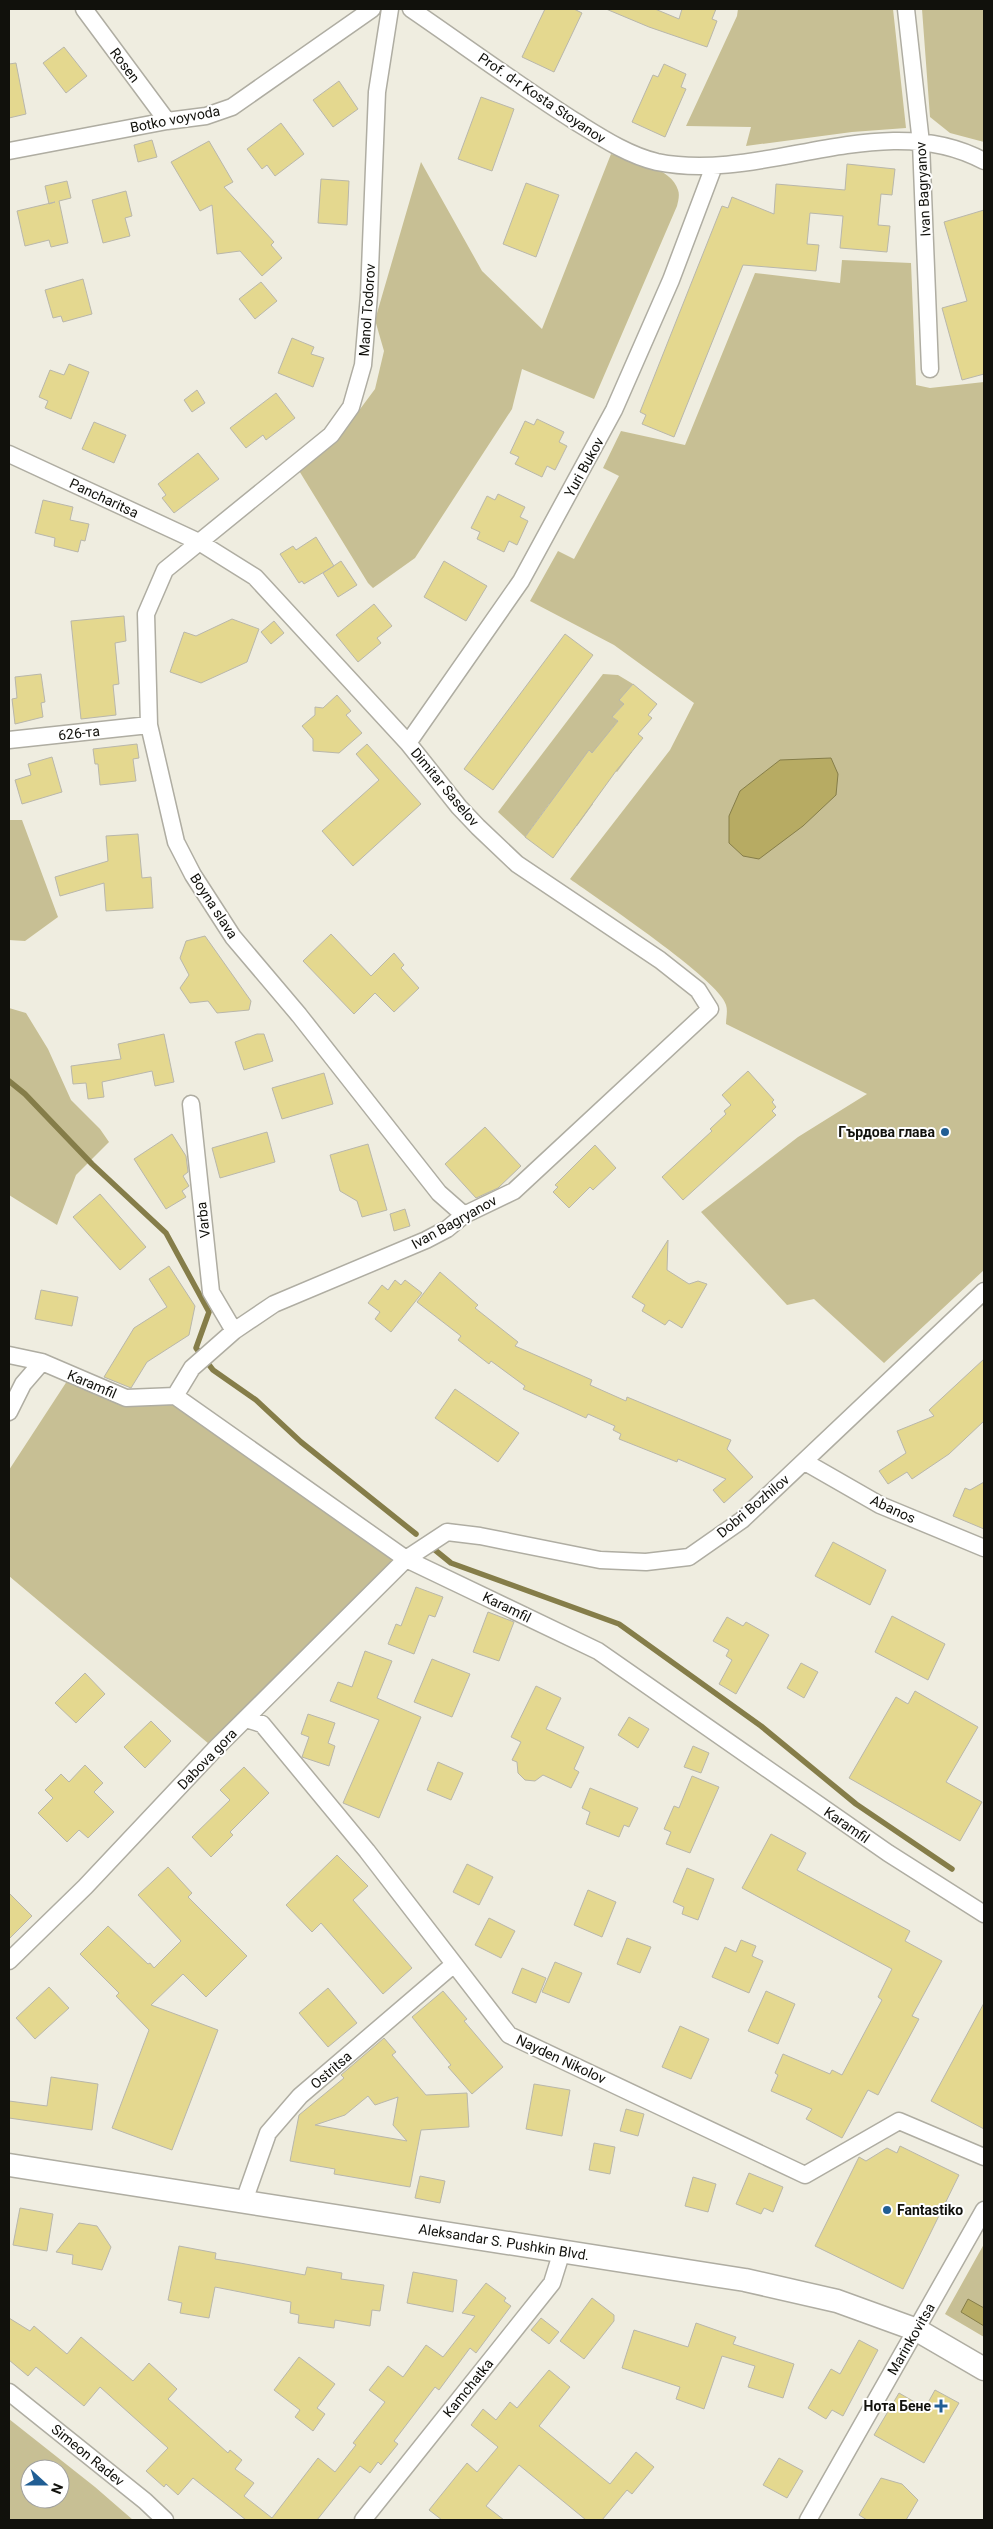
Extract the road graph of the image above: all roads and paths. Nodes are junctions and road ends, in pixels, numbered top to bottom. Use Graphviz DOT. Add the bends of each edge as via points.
graph roads {
  1 [pos="84,9"];
  2 [pos="372,9"];
  3 [pos="390,9"];
  4 [pos="412,9"];
  5 [pos="906,9"];
  6 [pos="167,121"];
  7 [pos="921,143"];
  8 [pos="9,151"];
  9 [pos="984,162"];
  10 [pos="714,166"];
  11 [pos="930,369"];
  12 [pos="9,454"];
  13 [pos="199,542"];
  14 [pos="149,725"];
  15 [pos="9,740"];
  16 [pos="408,743"];
  17 [pos="710,1009"];
  18 [pos="191,1104"];
  19 [pos="464,1215"];
  20 [pos="984,1291"];
  21 [pos="234,1331"];
  22 [pos="9,1355"];
  23 [pos="42,1362"];
  24 [pos="175,1396"];
  25 [pos="9,1412"];
  26 [pos="805,1462"];
  27 [pos="984,1548"];
  28 [pos="406,1559"];
  29 [pos="246,1719"];
  30 [pos="984,1914"];
  31 [pos="9,1961"];
  32 [pos="453,1965"];
  33 [pos="984,2157"];
  34 [pos="9,2165"];
  35 [pos="244,2201"];
  36 [pos="984,2210"];
  37 [pos="562,2251"];
  38 [pos="916,2330"];
  39 [pos="984,2369"];
  40 [pos="9,2392"];
  41 [pos="165,2520"];
  42 [pos="363,2520"];
  43 [pos="808,2520"];
  1 -- 6 [label="street, Rosen"];
  2 -- 6 [label="street, Botko voyvoda" via="232,107 206,116"];
  3 -- 13 [label="street, Manol Todorov" via="377,92 370,286 363,364 351,407 331,435"];
  4 -- 10 [label="street, Prof. d-r Kosta Stoyanov" via="551,106 609,142 657,162"];
  5 -- 7 [label="street, Ivan Bagryanov"];
  6 -- 8 [label="street, Botko voyvoda"];
  7 -- 9 [label="street, Prof. d-r Kosta Stoyanov" via="958,150"];
  7 -- 10 [label="street, Prof. d-r Kosta Stoyanov" via="875,142"];
  7 -- 11 [label="street, Ivan Bagryanov"];
  10 -- 16 [label="street, Yuri Bukov" via="671,280 614,410 521,581"];
  12 -- 13 [label="street, Pancharitsa"];
  13 -- 14 [label="street, Boyna slava" via="165,570 146,614"];
  13 -- 16 [label="street, Dimitar Saselov" via="255,577"];
  14 -- 15 [label="street, 626-та"];
  14 -- 19 [label="street, Boyna slava" via="176,842 193,875 233,937 299,1015 439,1193"];
  16 -- 17 [label="street, Dimitar Saselov" via="459,807 517,864 660,960 698,990"];
  17 -- 19 [label="street, Ivan Bagryanov" via="514,1190"];
  18 -- 21 [label="street, Varba" via="211,1292"];
  19 -- 21 [label="street, Ivan Bagryanov" via="426,1240 274,1304"];
  20 -- 26 [label="street, Dobri Bozhilov"];
  21 -- 24 [label="street, Ivan Bagryanov" via="192,1368"];
  22 -- 23 [label="street, Karamfil"];
  23 -- 24 [label="street, Karamfil" via="126,1398"];
  23 -- 25 [label="street" via="23,1384"];
  24 -- 28 [label="street, Karamfil"];
  26 -- 27 [label="street, Abanos" via="880,1505"];
  26 -- 28 [label="street, Dobri Bozhilov" via="742,1520 689,1557 646,1562 600,1560 447,1532"];
  28 -- 29 [label="street, Dabova gora"];
  28 -- 30 [label="street, Karamfil" via="598,1651 888,1854"];
  29 -- 31 [label="street, Dabova gora" via="85,1887"];
  29 -- 32 [label="street, Nayden Nikolov" via="262,1724 367,1851"];
  32 -- 33 [label="street, Nayden Nikolov" via="509,2035 805,2175 899,2121"];
  32 -- 35 [label="street, Ostritsa" via="300,2096 268,2133"];
  34 -- 35 [label="main road, Aleksandar S. Pushkin Blvd."];
  35 -- 37 [label="main road, Aleksandar S. Pushkin Blvd."];
  36 -- 38 [label="street, Marinkovitsa"];
  37 -- 38 [label="main road, Aleksandar S. Pushkin Blvd." via="745,2280 838,2301"];
  37 -- 42 [label="street, Kamchatka" via="552,2283"];
  38 -- 39 [label="main road, Aleksandar S. Pushkin Blvd."];
  38 -- 43 [label="street, Marinkovitsa"];
  40 -- 41 [label="street, Simeon Radev"];
}
